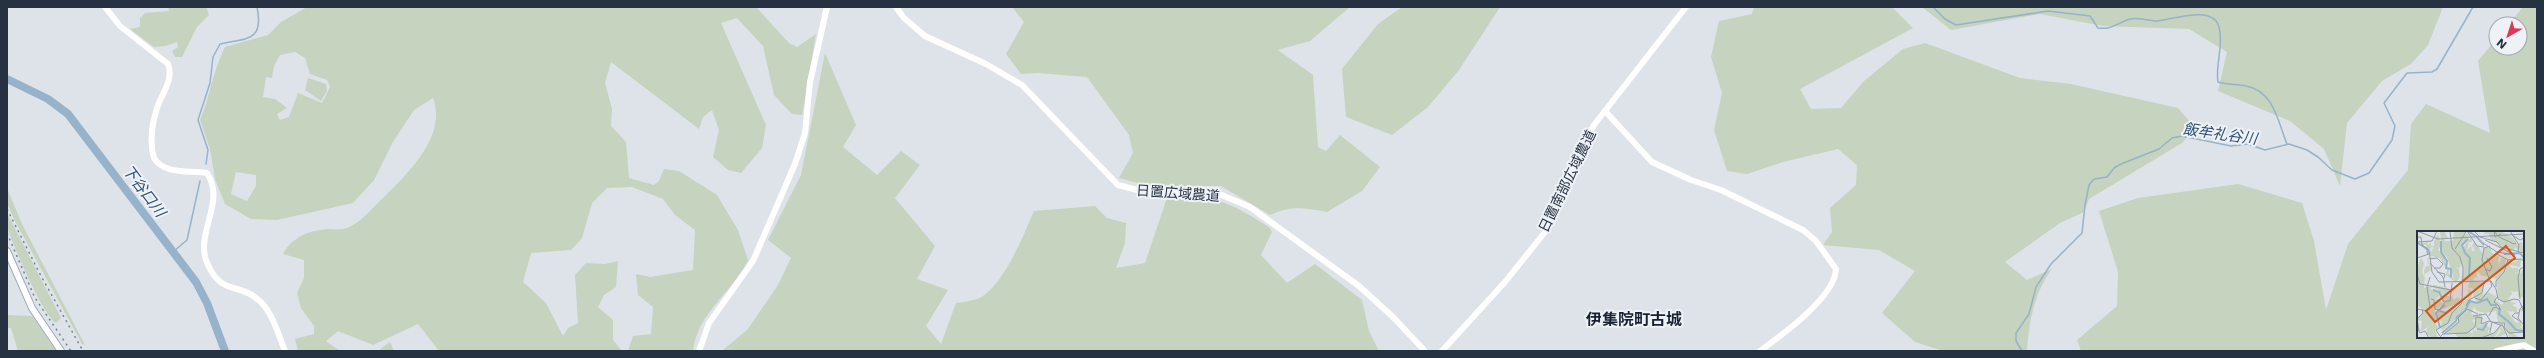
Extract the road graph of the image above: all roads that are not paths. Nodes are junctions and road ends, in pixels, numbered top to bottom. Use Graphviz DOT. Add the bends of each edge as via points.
graph roads {
  1 [pos="106,7"];
  2 [pos="827,7"];
  3 [pos="896,7"];
  4 [pos="1686,7"];
  5 [pos="1605,111"];
  6 [pos="7,252"];
  7 [pos="61,351"];
  8 [pos="285,351"];
  9 [pos="699,351"];
  10 [pos="1425,351"];
  11 [pos="1442,351"];
  12 [pos="1760,351"];
  13 [pos="2497,351"];
  14 [pos="2534,351"];
  1 -- 8 [label="street" via="120,26 168,64 170,79 157,107 151,135 154,158 164,167 173,170 207,173 215,192 205,243 205,258 208,265 219,282 256,297 273,321"];
  2 -- 9 [label="street" via="810,82 804,133 795,164 753,261 709,323"];
  3 -- 10 [label="street, 日置広域農道" via="904,18 925,36 986,64 1022,85 1118,185 1144,192 1216,193 1250,207 1359,286"];
  4 -- 5 [label="street, 日置南部広域農道"];
  5 -- 11 [label="street, 日置南部広域農道" via="1578,154 1545,232 1505,282"];
  5 -- 12 [label="street" via="1652,162 1691,180 1721,190 1803,230 1816,241 1836,269 1835,280 1817,302 1787,331"];
  6 -- 7 [label="street" via="32,308"];
  13 -- 14 [label="street" via="2524,345"];
}
